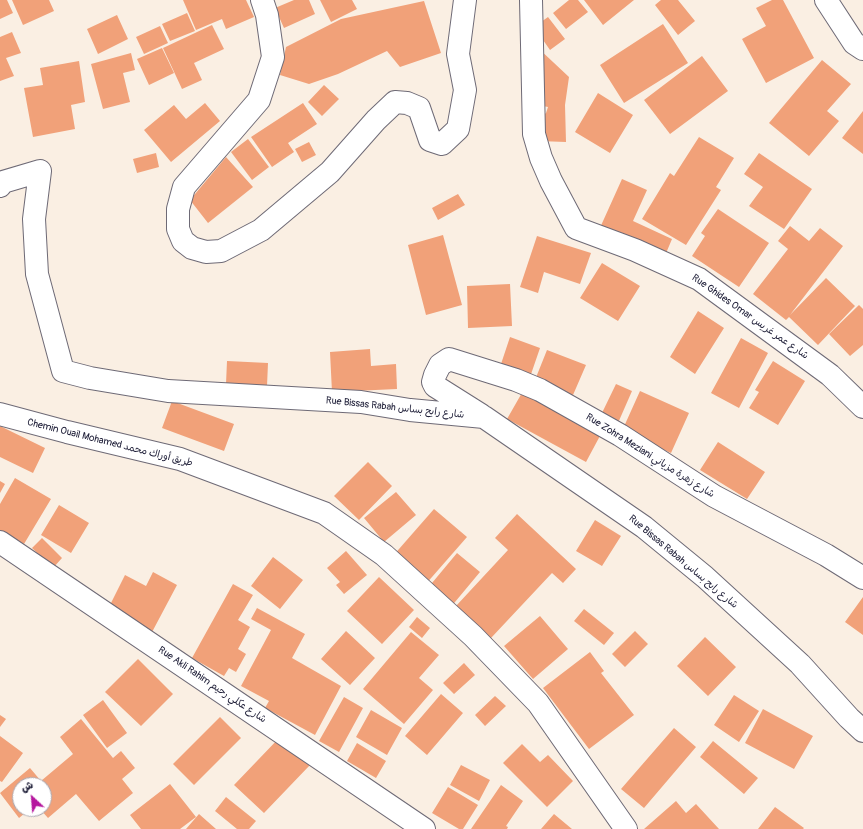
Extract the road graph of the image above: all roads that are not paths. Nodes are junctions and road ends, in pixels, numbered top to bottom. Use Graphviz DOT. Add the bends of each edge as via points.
graph roads {
  1 [pos="262,0"];
  2 [pos="465,0"];
  3 [pos="531,0"];
  4 [pos="826,0"];
  5 [pos="863,49"];
  6 [pos="0,186"];
  7 [pos="863,407"];
  8 [pos="0,414"];
  9 [pos="484,417"];
  10 [pos="0,542"];
  11 [pos="863,578"];
  12 [pos="863,730"];
  13 [pos="424,829"];
  14 [pos="626,829"];
  1 -- 2 [label="street" via="267,15 273,56 259,100 184,187 178,208 178,229 183,241 192,248 206,252 221,251 261,230 330,172 395,102 419,108 430,140 442,144 458,129 465,90 458,54"];
  3 -- 7 [label="street, Rue Ghides Omar شارع عمر غريس" via="534,134 551,181 576,228 635,250 699,279 830,375"];
  4 -- 5 [label="street" via="854,43"];
  6 -- 9 [label="street, Rue Bissas Rabah شارع رابح بساس" via="3,182 40,171 34,219 38,274 63,371 168,391 361,402 410,410"];
  8 -- 14 [label="street, Chemin Ouail Mohamed طريق أوراك محمد" via="180,459 324,513 384,555 473,636 533,698"];
  9 -- 11 [label="street, Rue Zohra Meziani شارع زهرة مزياني" via="435,386 433,382 440,365 449,359 540,390 620,435 714,496 826,555"];
  9 -- 12 [label="street, Rue Bissas Rabah شارع رابح بساس" via="656,537 705,577 800,664"];
  10 -- 13 [label="street, Rue Akli Rahim شارع عكلي رحيم"];
}
